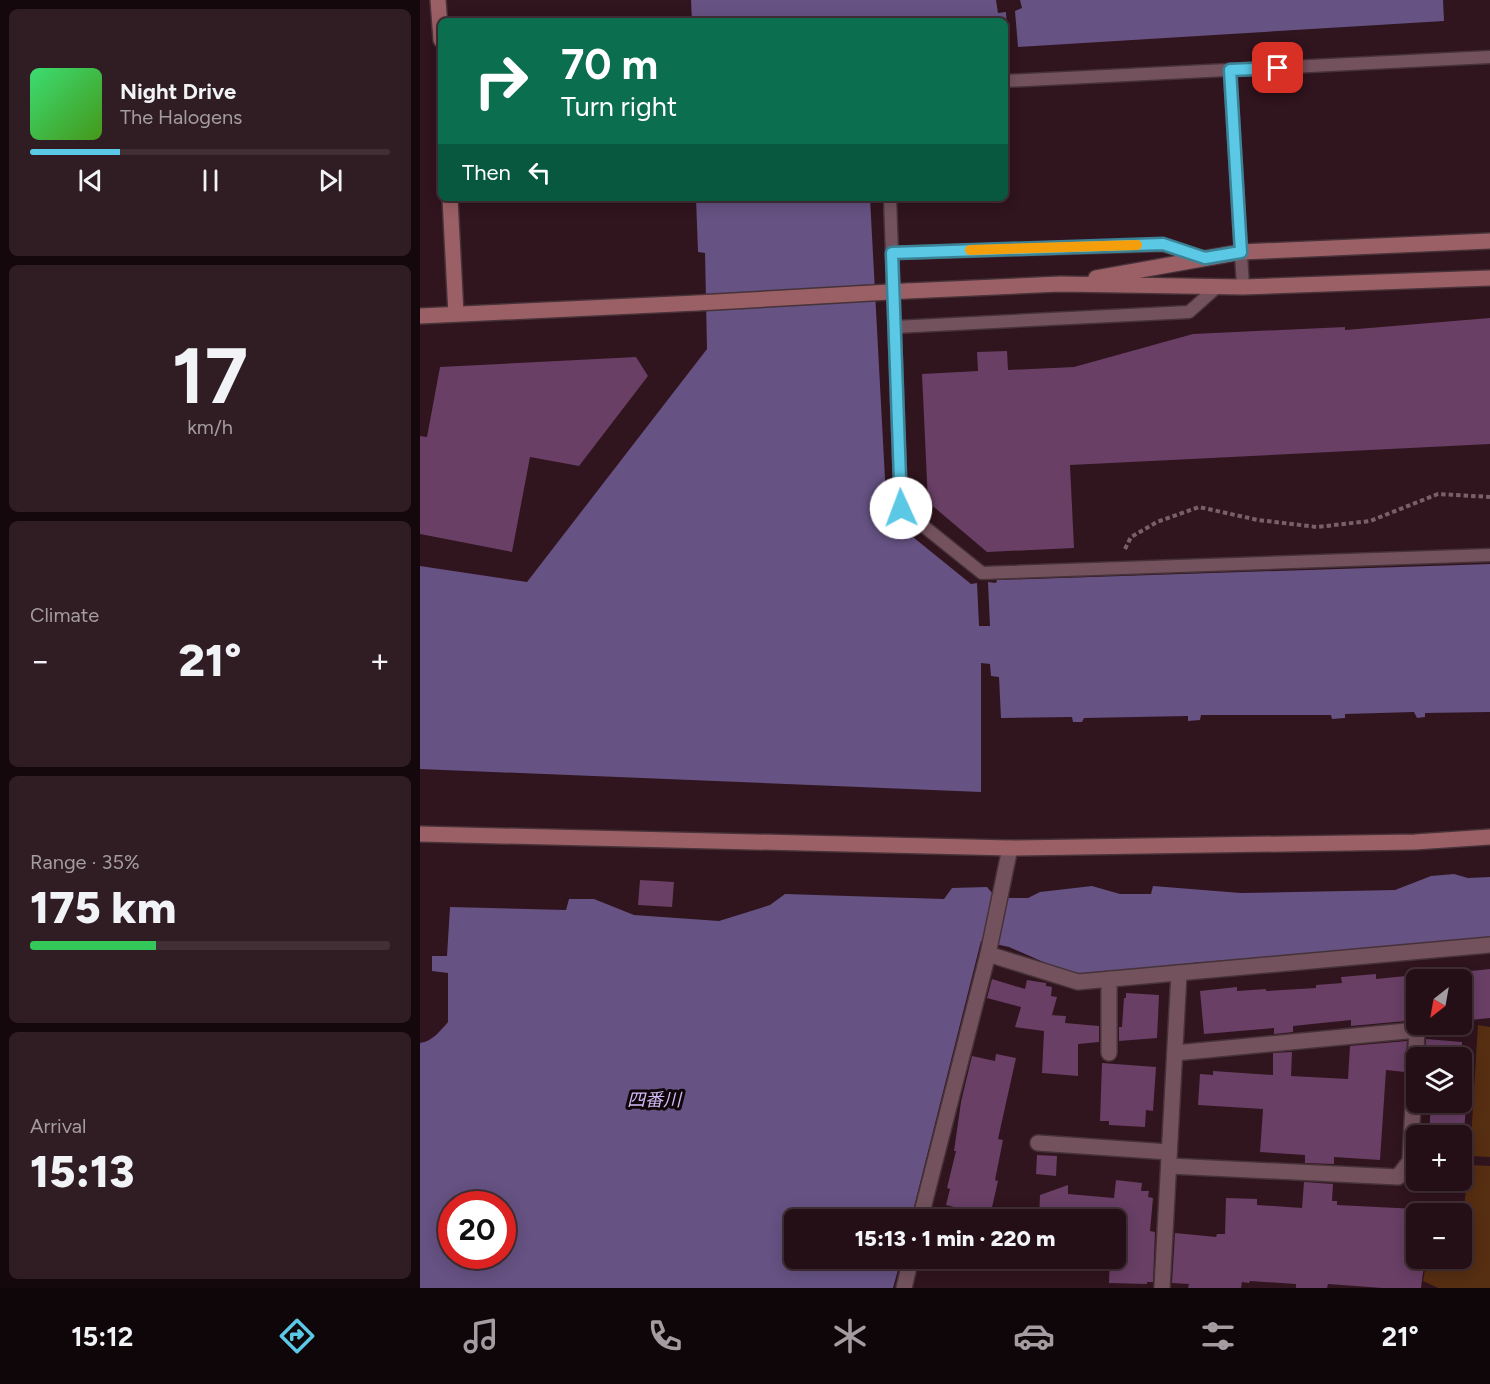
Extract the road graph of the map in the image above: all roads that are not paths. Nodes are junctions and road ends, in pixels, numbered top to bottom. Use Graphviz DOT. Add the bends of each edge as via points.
graph roads {
  1 [pos="438,0"];
  2 [pos="439,18"];
  3 [pos="1490,57"];
  4 [pos="1230,70"];
  5 [pos="1008,81"];
  6 [pos="450,201"];
  7 [pos="890,201"];
  8 [pos="1490,241"];
  9 [pos="1241,252"];
  10 [pos="892,253"];
  11 [pos="1205,258"];
  12 [pos="1490,278"];
  13 [pos="1060,284"];
  14 [pos="1217,287"];
  15 [pos="1243,287"];
  16 [pos="456,314"];
  17 [pos="420,316"];
  18 [pos="895,327"];
  19 [pos="1490,555"];
  20 [pos="420,834"];
  21 [pos="1490,837"];
  22 [pos="1010,848"];
  23 [pos="1490,945"];
  24 [pos="989,950"];
  25 [pos="1179,973"];
  26 [pos="1109,979"];
  27 [pos="1109,1053"];
  28 [pos="1175,1053"];
  29 [pos="1412,1125"];
  30 [pos="1038,1143"];
  31 [pos="1169,1159"];
  32 [pos="1406,1170"];
  33 [pos="923,1209"];
  34 [pos="908,1269"];
  35 [pos="904,1288"];
  36 [pos="1162,1288"];
  1 -- 2 [label="street"];
  3 -- 4 [label="lane"];
  4 -- 5 [label="lane"];
  4 -- 9 [label="lane"];
  6 -- 16 [label="street"];
  7 -- 10 [label="lane"];
  8 -- 9 [label="street"];
  9 -- 11 [label="street"];
  9 -- 15 [label="lane"];
  10 -- 11 [label="lane" via="1163,244"];
  10 -- 18 [label="lane"];
  11 -- 13 [label="street"];
  12 -- 15 [label="street"];
  13 -- 14 [label="street"];
  13 -- 16 [label="street, bridge"];
  14 -- 15 [label="street"];
  14 -- 18 [label="lane" via="1189,312"];
  16 -- 17 [label="street"];
  18 -- 19 [label="lane" via="901,508 982,573"];
  20 -- 22 [label="street"];
  21 -- 22 [label="street" via="1403,842"];
  22 -- 24 [label="street"];
  23 -- 25 [label="street"];
  24 -- 26 [label="street" via="1078,982"];
  24 -- 33 [label="street"];
  25 -- 26 [label="street"];
  25 -- 28 [label="street"];
  26 -- 27 [label="street"];
  28 -- 29 [label="street" via="1417,1030"];
  28 -- 31 [label="street"];
  30 -- 31 [label="street"];
  31 -- 32 [label="street" via="1398,1177"];
  31 -- 36 [label="street"];
  34 -- 35 [label="street"];
}
